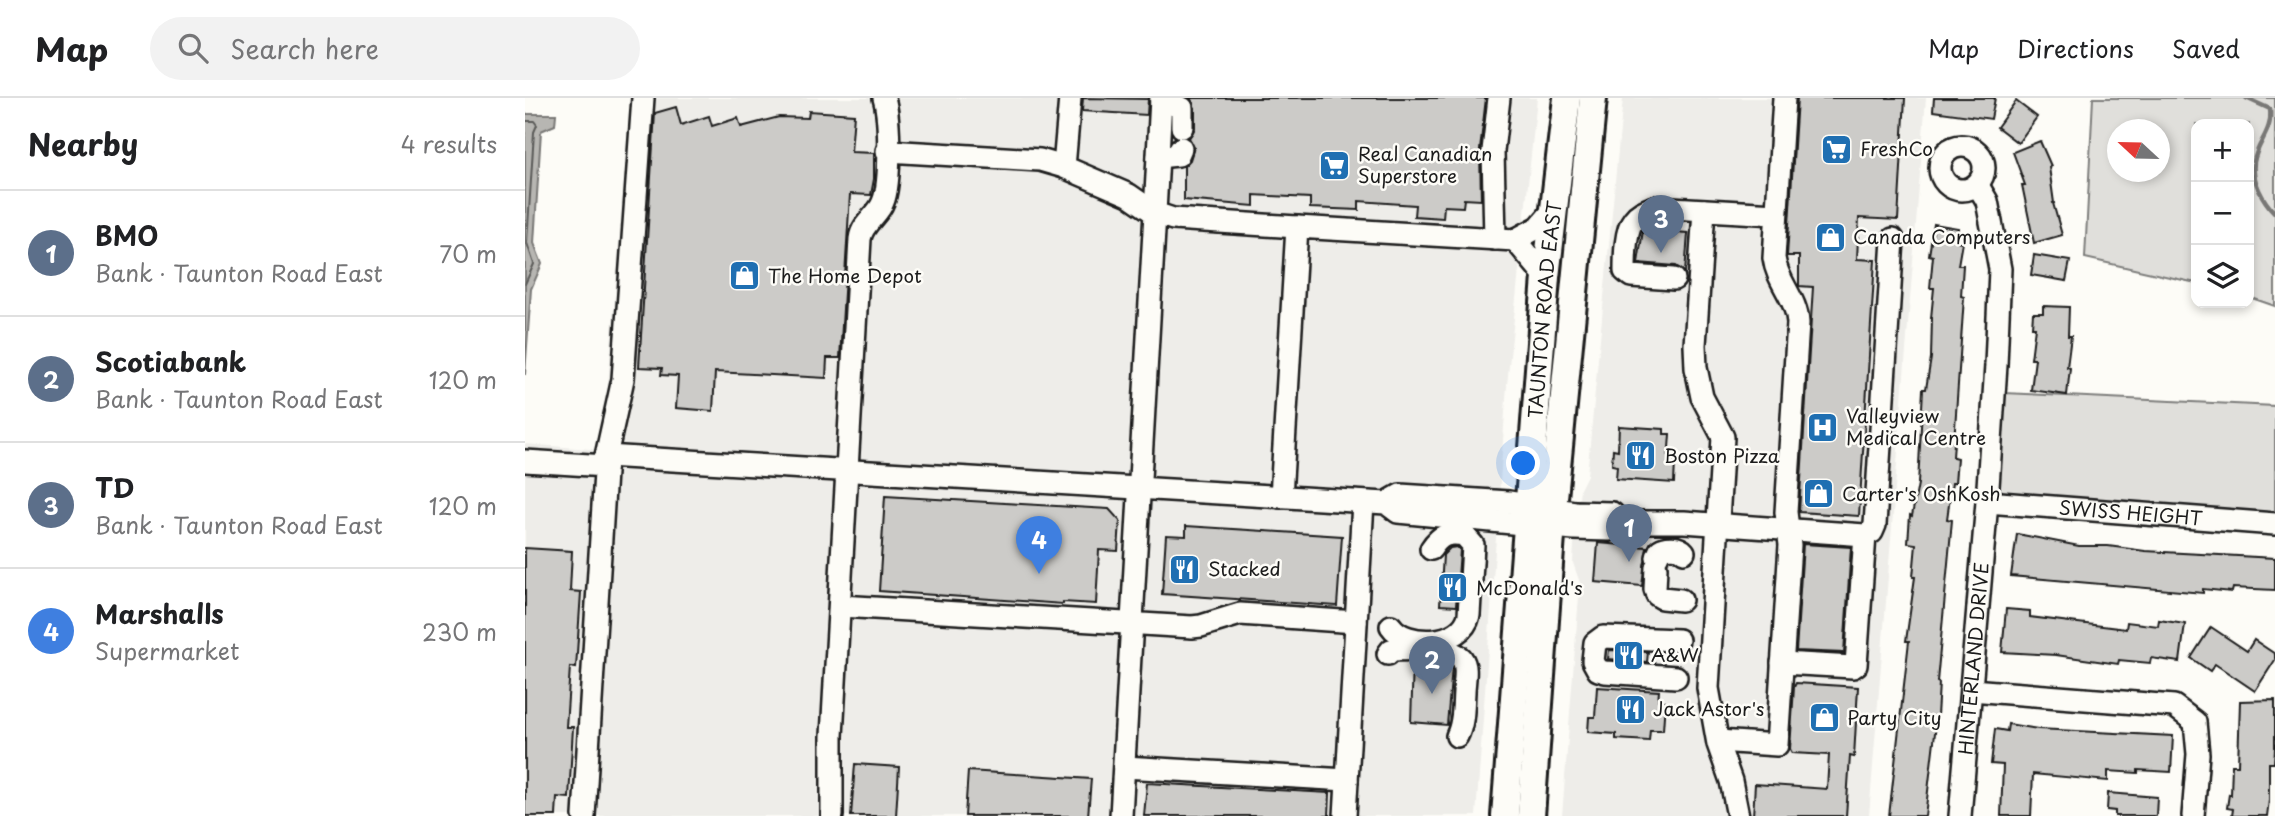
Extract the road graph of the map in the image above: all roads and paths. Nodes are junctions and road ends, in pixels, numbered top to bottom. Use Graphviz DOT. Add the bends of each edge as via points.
graph roads {
  1 [pos="643,98"];
  2 [pos="884,98"];
  3 [pos="1070,98"];
  4 [pos="1499,98"];
  5 [pos="1567,98"];
  6 [pos="1593,98"];
  7 [pos="1784,98"];
  8 [pos="1161,99"];
  9 [pos="887,151"];
  10 [pos="1158,157"];
  11 [pos="1064,167"];
  12 [pos="1977,184"];
  13 [pos="1555,208"];
  14 [pos="1704,210"];
  15 [pos="1155,213"];
  16 [pos="1776,214"];
  17 [pos="1297,226"];
  18 [pos="1505,239"];
  19 [pos="1893,239"];
  20 [pos="1546,277"];
  21 [pos="1686,280"];
  22 [pos="525,461"];
  23 [pos="606,461"];
  24 [pos="847,471"];
  25 [pos="1141,488"];
  26 [pos="1281,497"];
  27 [pos="1363,502"];
  28 [pos="1987,502"];
  29 [pos="1540,516"];
  30 [pos="2275,524"];
  31 [pos="1719,525"];
  32 [pos="1788,530"];
  33 [pos="1865,535"];
  34 [pos="1431,549"];
  35 [pos="1684,552"];
  36 [pos="1681,600"];
  37 [pos="840,606"];
  38 [pos="1356,622"];
  39 [pos="1133,625"];
  40 [pos="1394,630"];
  41 [pos="1678,640"];
  42 [pos="1782,663"];
  43 [pos="1465,667"];
  44 [pos="1676,677"];
  45 [pos="1971,690"];
  46 [pos="1457,736"];
  47 [pos="1718,741"];
  48 [pos="1124,767"];
  49 [pos="1347,780"];
  50 [pos="585,816"];
  51 [pos="832,816"];
  52 [pos="1121,816"];
  53 [pos="1345,816"];
  54 [pos="1505,816"];
  55 [pos="1531,816"];
  56 [pos="1738,816"];
  57 [pos="1960,816"];
  58 [pos="2193,816"];
  1 -- 23 [label="street" via="623,379"];
  2 -- 9 [label="street"];
  3 -- 11 [label="street"];
  4 -- 18 [label="street" via="1493,151"];
  5 -- 13 [label="main road, TAUNTON ROAD EAST"];
  6 -- 29 [label="main road, TAUNTON ROAD EAST"];
  7 -- 16 [label="street"];
  8 -- 10 [label="street"];
  8 -- 10 [label="street" via="1182,108 1181,137 1178,155"];
  9 -- 11 [label="street" via="1040,160"];
  9 -- 24 [label="street" via="883,202 861,235"];
  10 -- 15 [label="street"];
  11 -- 15 [label="street" via="1129,195"];
  12 -- 28 [label="street, HINTERLAND DRIVE" via="1993,222 2000,269"];
  13 -- 18 [label="street" via="1539,227"];
  13 -- 20 [label="main road, TAUNTON ROAD EAST"];
  14 -- 16 [label="street"];
  14 -- 21 [label="street"];
  14 -- 21 [label="street" via="1654,207 1631,224 1625,271 1631,276"];
  15 -- 17 [label="street" via="1173,219"];
  15 -- 25 [label="street"];
  16 -- 32 [label="street" via="1775,264 1798,323"];
  17 -- 18 [label="street"];
  17 -- 26 [label="street"];
  18 -- 20 [label="street"];
  19 -- 33 [label="street" via="1875,525"];
  20 -- 29 [label="main road, TAUNTON ROAD EAST"];
  21 -- 31 [label="street" via="1697,376 1702,397 1723,437"];
  22 -- 23 [label="street"];
  23 -- 24 [label="street"];
  23 -- 50 [label="street"];
  24 -- 25 [label="street"];
  24 -- 37 [label="street"];
  25 -- 26 [label="street"];
  25 -- 39 [label="street"];
  26 -- 27 [label="street"];
  27 -- 29 [label="street" via="1386,503 1400,495"];
  27 -- 38 [label="street"];
  28 -- 30 [label="street, SWISS HEIGHT"];
  28 -- 45 [label="street, HINTERLAND DRIVE"];
  29 -- 31 [label="street" via="1610,530 1621,522"];
  29 -- 54 [label="main road, TAUNTON ROAD EAST"];
  29 -- 55 [label="main road, TAUNTON ROAD EAST"];
  31 -- 32 [label="street"];
  31 -- 47 [label="street" via="1707,683"];
  32 -- 33 [label="street"];
  32 -- 42 [label="street"];
  33 -- 42 [label="street" via="1856,665"];
  34 -- 40 [label="street" via="1451,533 1464,535 1473,545 1464,627 1440,639 1407,638"];
  35 -- 36 [label="street" via="1665,547 1656,562 1656,594"];
  37 -- 39 [label="street"];
  37 -- 51 [label="street"];
  38 -- 39 [label="street" via="1240,614 1201,626"];
  38 -- 49 [label="street"];
  39 -- 48 [label="street"];
  41 -- 44 [label="street" via="1603,636 1595,643 1593,661 1605,672"];
  42 -- 47 [label="street" via="1777,745"];
  43 -- 43 [label="street" via="1456,662 1387,656 1391,650 1451,652 1461,657"];
  43 -- 46 [label="street" via="1462,724"];
  45 -- 57 [label="street, HINTERLAND DRIVE"];
  45 -- 58 [label="street" via="2174,706 2195,723 2198,754"];
  47 -- 56 [label="street"];
  48 -- 49 [label="street"];
  48 -- 52 [label="street"];
  49 -- 53 [label="street"];
}
